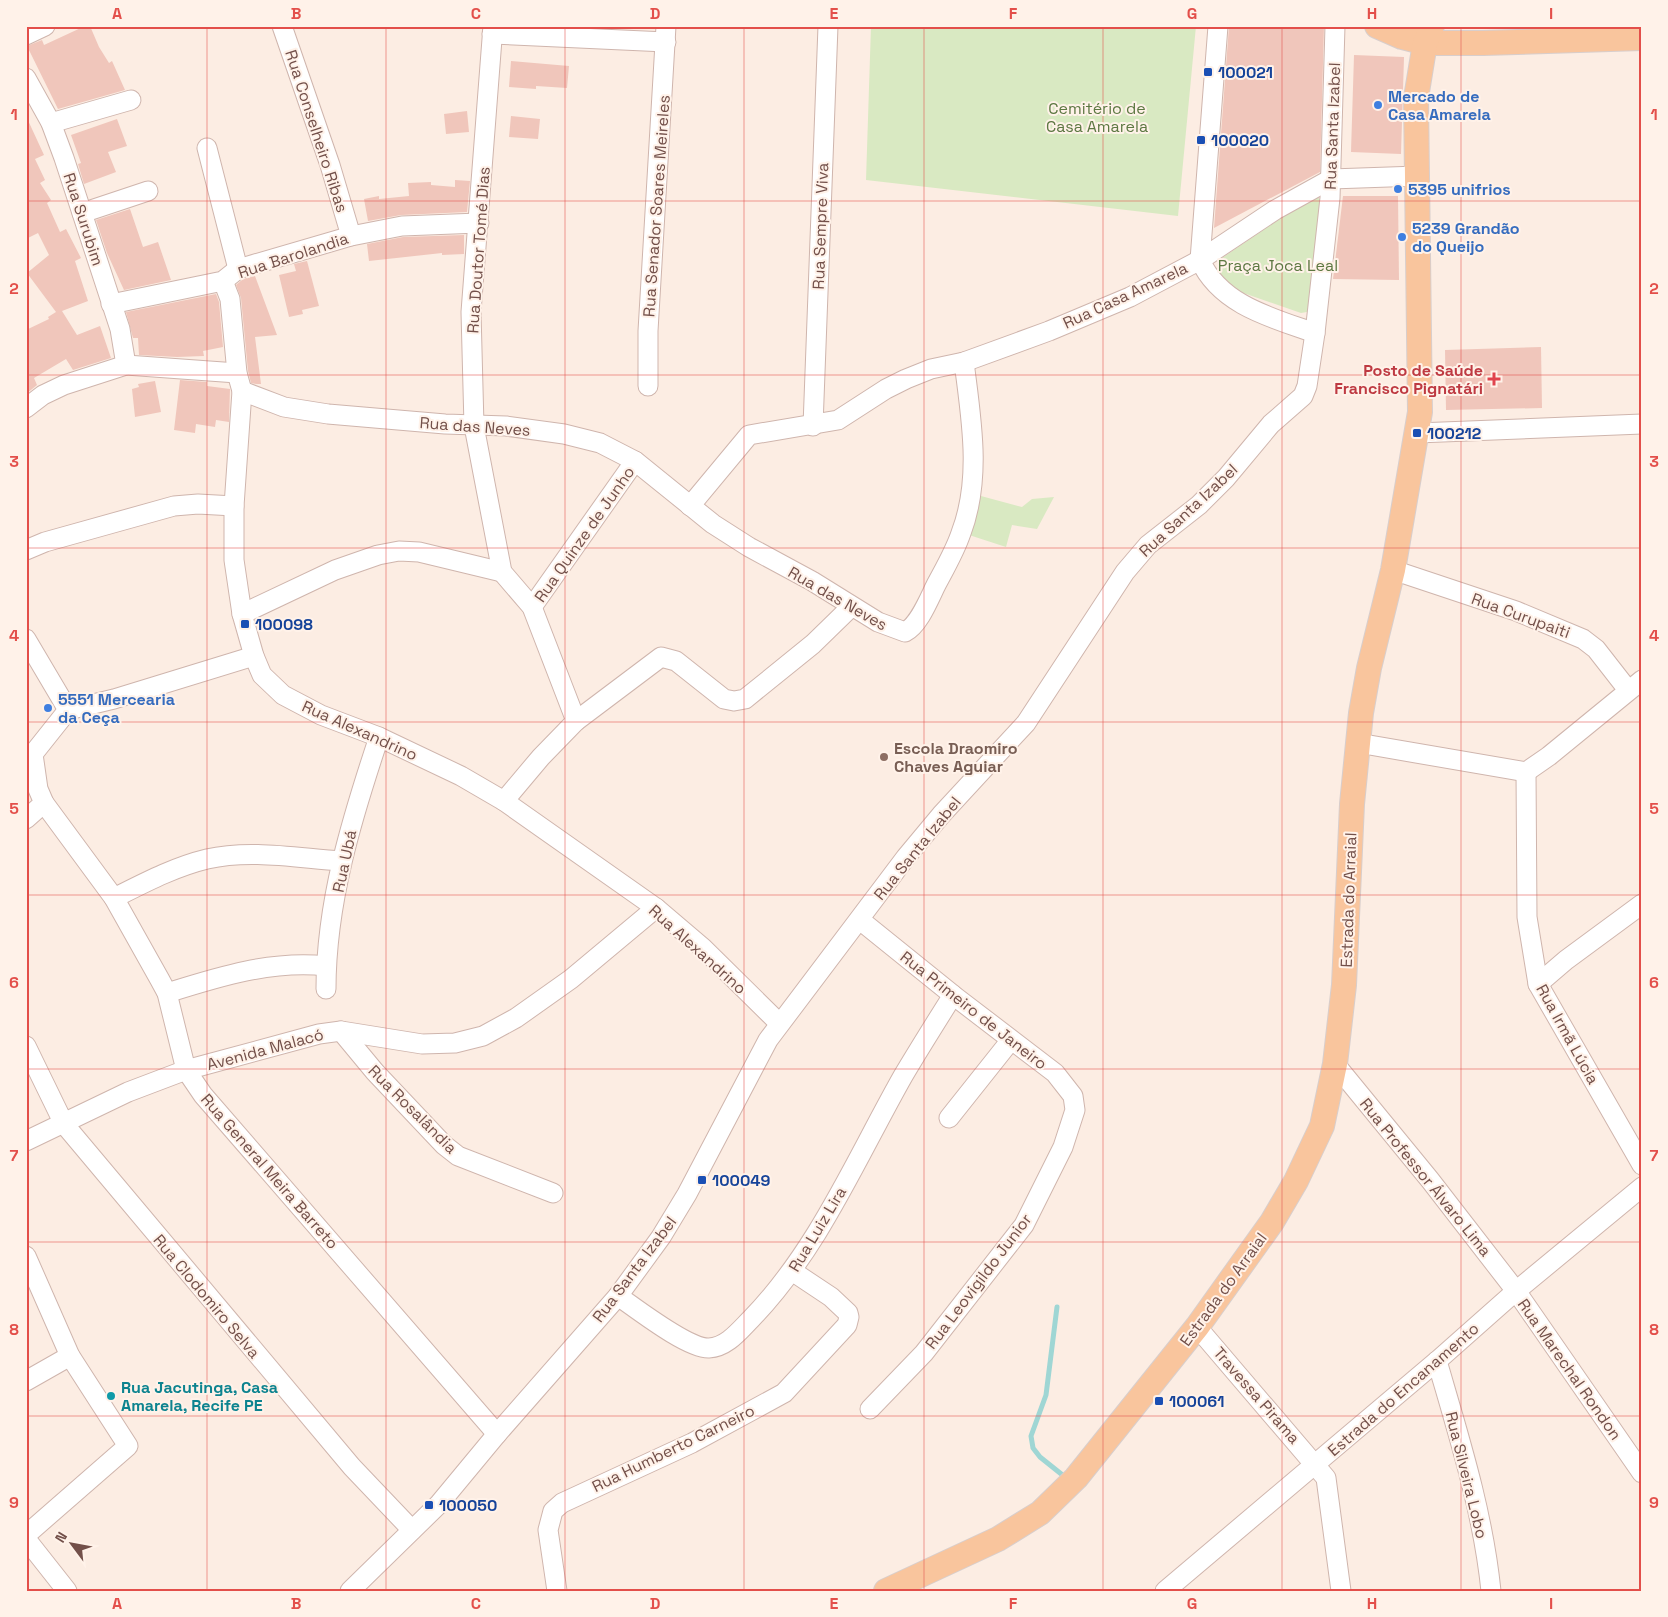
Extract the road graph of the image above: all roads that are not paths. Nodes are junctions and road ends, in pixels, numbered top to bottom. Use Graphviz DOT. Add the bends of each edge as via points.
graph roads {
  1 [pos="45,26"];
  2 [pos="282,26"];
  3 [pos="828,26"];
  4 [pos="1218,26"];
  5 [pos="1335,26"];
  6 [pos="1377,26"];
  7 [pos="492,30"];
  8 [pos="666,34"];
  9 [pos="26,35"];
  10 [pos="1428,35"];
  11 [pos="1642,38"];
  12 [pos="26,78"];
  13 [pos="131,100"];
  14 [pos="51,124"];
  15 [pos="207,148"];
  16 [pos="1418,176"];
  17 [pos="1331,179"];
  18 [pos="148,191"];
  19 [pos="82,213"];
  20 [pos="479,223"];
  21 [pos="351,236"];
  22 [pos="1200,260"];
  23 [pos="238,269"];
  24 [pos="223,280"];
  25 [pos="111,304"];
  26 [pos="1315,333"];
  27 [pos="964,362"];
  28 [pos="126,365"];
  29 [pos="237,373"];
  30 [pos="648,386"];
  31 [pos="242,392"];
  32 [pos="26,408"];
  33 [pos="1642,424"];
  34 [pos="474,426"];
  35 [pos="813,426"];
  36 [pos="1418,433"];
  37 [pos="635,461"];
  38 [pos="234,506"];
  39 [pos="690,506"];
  40 [pos="26,550"];
  41 [pos="1393,570"];
  42 [pos="502,572"];
  43 [pos="532,606"];
  44 [pos="852,607"];
  45 [pos="242,614"];
  46 [pos="26,639"];
  47 [pos="254,656"];
  48 [pos="1635,685"];
  49 [pos="68,710"];
  50 [pos="576,721"];
  51 [pos="379,737"];
  52 [pos="1358,743"];
  53 [pos="30,752"];
  54 [pos="1526,772"];
  55 [pos="504,801"];
  56 [pos="44,803"];
  57 [pos="26,818"];
  58 [pos="341,861"];
  59 [pos="114,898"];
  60 [pos="1642,904"];
  61 [pos="656,908"];
  62 [pos="860,920"];
  63 [pos="326,966"];
  64 [pos="1538,984"];
  65 [pos="326,989"];
  66 [pos="167,993"];
  67 [pos="953,996"];
  68 [pos="779,1024"];
  69 [pos="341,1031"];
  70 [pos="1011,1040"];
  71 [pos="26,1046"];
  72 [pos="1335,1064"];
  73 [pos="186,1070"];
  74 [pos="1075,1110"];
  75 [pos="949,1118"];
  76 [pos="64,1124"];
  77 [pos="26,1141"];
  78 [pos="1642,1165"];
  79 [pos="1642,1187"];
  80 [pos="553,1193"];
  81 [pos="26,1256"];
  82 [pos="792,1271"];
  83 [pos="1516,1290"];
  84 [pos="618,1296"];
  85 [pos="1198,1327"];
  86 [pos="70,1356"];
  87 [pos="1437,1361"];
  88 [pos="26,1381"];
  89 [pos="870,1409"];
  90 [pos="497,1434"];
  91 [pos="1316,1464"];
  92 [pos="1642,1473"];
  93 [pos="412,1530"];
  94 [pos="26,1537"];
  95 [pos="893,1590"];
  96 [pos="67,1591"];
  97 [pos="350,1591"];
  98 [pos="557,1591"];
  99 [pos="1165,1591"];
  100 [pos="1341,1591"];
  101 [pos="1491,1591"];
  1 -- 9 [label="street"];
  2 -- 21 [label="street, Rua Conselheiro Ribas"];
  3 -- 35 [label="street, Rua Sempre Viva"];
  4 -- 22 [label="street"];
  5 -- 17 [label="street, Rua Santa Izabel"];
  6 -- 10 [label="main road" via="1402,37"];
  7 -- 8 [label="street"];
  7 -- 20 [label="street, Rua Doutor Tomé Dias"];
  8 -- 30 [label="street, Rua Senador Soares Meireles" via="648,331"];
  10 -- 11 [label="main road" via="1483,43"];
  10 -- 16 [label="main road, Estrada do Arraial" via="1416,98"];
  12 -- 14 [label="street, Rua Surubim"];
  13 -- 14 [label="street"];
  14 -- 19 [label="street, Rua Surubim"];
  15 -- 23 [label="street"];
  16 -- 17 [label="street, Rua Casa Amarela"];
  16 -- 36 [label="main road, Estrada do Arraial"];
  17 -- 22 [label="street, Rua Casa Amarela" via="1274,210"];
  17 -- 26 [label="street, Rua Santa Izabel"];
  18 -- 19 [label="street"];
  19 -- 25 [label="street, Rua Surubim"];
  20 -- 21 [label="street, Rua Barolandia" via="402,226"];
  20 -- 34 [label="street, Rua Doutor Tomé Dias" via="470,312"];
  21 -- 23 [label="street, Rua Barolandia"];
  22 -- 26 [label="street" via="1212,279 1241,304"];
  22 -- 27 [label="street, Rua Casa Amarela" via="1130,297"];
  23 -- 24 [label="street, Rua Barolandia"];
  24 -- 25 [label="street, Rua Barolandia"];
  24 -- 29 [label="street, Rua Alexandrino" via="230,299"];
  25 -- 28 [label="street, Rua Surubim" via="120,329"];
  26 -- 62 [label="street, Rua Santa Izabel" via="1303,396 1271,424 1220,484 1148,545 1125,572 1026,723 941,815"];
  27 -- 35 [label="street, Rua Casa Amarela" via="931,369 906,379 838,420"];
  27 -- 44 [label="street, Rua das Neves" via="972,428 972,493 961,533 933,592 905,632 896,631"];
  28 -- 29 [label="street"];
  28 -- 32 [label="street" via="64,385"];
  29 -- 31 [label="street, Rua Alexandrino"];
  31 -- 34 [label="street, Rua das Neves" via="284,407 328,414"];
  31 -- 38 [label="street, Rua Alexandrino"];
  33 -- 36 [label="street"];
  34 -- 37 [label="street, Rua das Neves" via="506,426 564,434 600,443"];
  34 -- 42 [label="street, Rua Doutor Tomé Dias"];
  35 -- 39 [label="street" via="749,435"];
  36 -- 41 [label="main road, Estrada do Arraial"];
  37 -- 39 [label="street, Rua das Neves"];
  37 -- 43 [label="street, Rua Quinze de Junho"];
  38 -- 40 [label="street" via="174,506 44,542"];
  38 -- 45 [label="street, Rua Alexandrino" via="234,560"];
  39 -- 44 [label="street, Rua das Neves" via="749,547"];
  41 -- 48 [label="street, Rua Curupaiti" via="1516,611 1583,639"];
  41 -- 52 [label="main road, Estrada do Arraial" via="1369,668"];
  42 -- 43 [label="street"];
  42 -- 45 [label="street" via="419,552 399,551 335,570"];
  43 -- 50 [label="street"];
  44 -- 50 [label="street" via="813,644 745,699 724,699 676,661 661,657"];
  45 -- 47 [label="street, Rua Alexandrino"];
  46 -- 49 [label="street"];
  47 -- 49 [label="street"];
  47 -- 51 [label="street, Rua Alexandrino" via="262,675 283,695 321,715"];
  48 -- 54 [label="street"];
  49 -- 53 [label="street"];
  50 -- 55 [label="street"];
  51 -- 55 [label="street, Rua Alexandrino" via="461,776"];
  51 -- 58 [label="street, Rua Ubá"];
  52 -- 54 [label="street"];
  52 -- 72 [label="main road, Estrada do Arraial" via="1344,985"];
  53 -- 56 [label="street, Rua General Meira Barreto"];
  54 -- 64 [label="street, Rua Irmã Lúcia" via="1527,917"];
  55 -- 61 [label="street, Rua Alexandrino"];
  56 -- 57 [label="street"];
  56 -- 59 [label="street, Rua General Meira Barreto"];
  58 -- 59 [label="street" via="254,854 207,859 172,870"];
  58 -- 63 [label="street, Rua Ubá"];
  59 -- 66 [label="street, Rua General Meira Barreto"];
  60 -- 64 [label="street"];
  61 -- 68 [label="street, Rua Alexandrino" via="703,948"];
  61 -- 69 [label="street, Avenida Malacó" via="571,979 516,1018 483,1036 455,1043 422,1044"];
  62 -- 67 [label="street, Rua Primeiro de Janeiro"];
  62 -- 68 [label="street, Rua Santa Izabel"];
  63 -- 65 [label="street, Rua Ubá"];
  63 -- 66 [label="street" via="275,967 228,974"];
  64 -- 78 [label="street, Rua Irmã Lúcia"];
  66 -- 73 [label="street, Rua General Meira Barreto"];
  67 -- 70 [label="street, Rua Primeiro de Janeiro"];
  67 -- 82 [label="street, Rua Luiz Lira" via="903,1076"];
  68 -- 84 [label="street, Rua Santa Izabel" via="687,1194 661,1237"];
  69 -- 73 [label="street, Avenida Malacó"];
  69 -- 80 [label="street, Rua Rosalândia" via="375,1072 458,1156"];
  70 -- 74 [label="street, Rua Primeiro de Janeiro" via="1066,1085 1073,1096"];
  70 -- 75 [label="street"];
  71 -- 76 [label="street, Rua Clodomiro Selva"];
  72 -- 83 [label="street, Rua Professor Álvaro Lima"];
  72 -- 85 [label="main road, Estrada do Arraial" via="1322,1126 1296,1181 1272,1222"];
  73 -- 76 [label="street, Avenida Malacó" via="128,1092"];
  73 -- 90 [label="street, Rua General Meira Barreto" via="203,1095"];
  74 -- 89 [label="street, Rua Leovigildo Junior" via="1063,1147 1024,1225 924,1353"];
  76 -- 77 [label="street, Avenida Malacó"];
  76 -- 93 [label="street, Rua Clodomiro Selva" via="352,1467"];
  79 -- 83 [label="street, Estrada do Encanamento"];
  81 -- 86 [label="street"];
  82 -- 84 [label="street, Rua Luiz Lira" via="774,1295 734,1336 710,1348 690,1344"];
  82 -- 98 [label="street, Rua Humberto Carneiro" via="842,1306 849,1317 847,1325 784,1393 692,1443 586,1490 556,1507 548,1530"];
  83 -- 87 [label="street, Estrada do Encanamento"];
  83 -- 92 [label="street, Rua Marechal Rondon"];
  84 -- 90 [label="street, Rua Santa Izabel"];
  85 -- 91 [label="street, Travessa Pirama"];
  85 -- 95 [label="main road, Estrada do Arraial" via="1076,1478 1040,1513 998,1539"];
  86 -- 88 [label="street"];
  86 -- 94 [label="street" via="128,1446"];
  87 -- 91 [label="street, Estrada do Encanamento"];
  87 -- 101 [label="street, Rua Silveira Lobo" via="1469,1471"];
  90 -- 93 [label="street, Rua Santa Izabel" via="439,1504"];
  91 -- 99 [label="street, Estrada do Encanamento"];
  91 -- 100 [label="street, Travessa Pirama" via="1327,1483"];
  93 -- 97 [label="street, Rua Santa Izabel"];
  94 -- 96 [label="street"];
}
